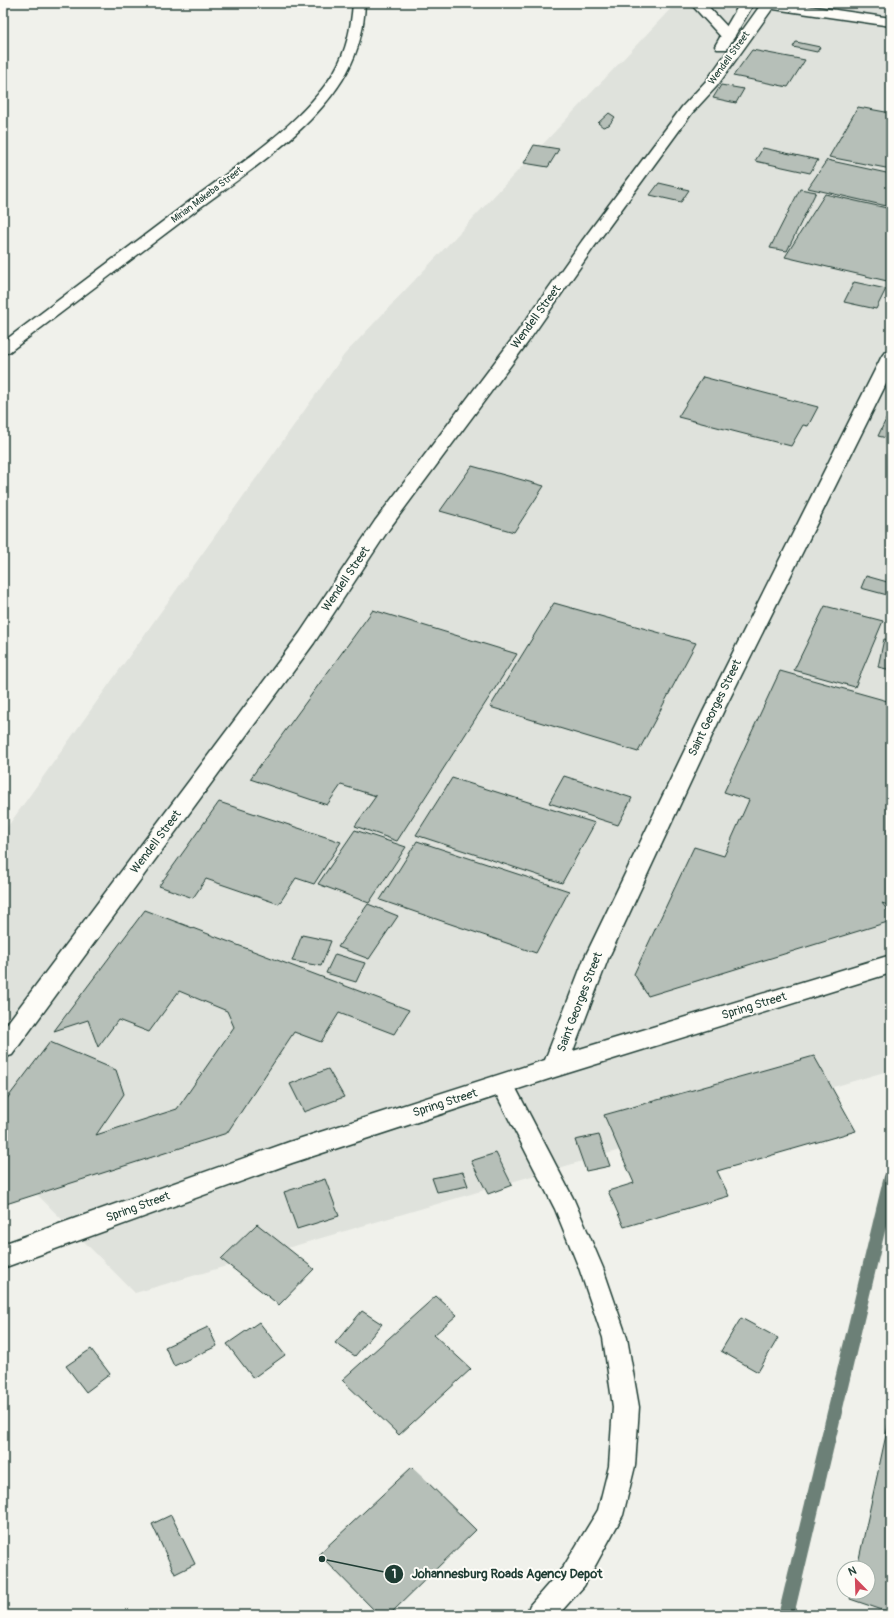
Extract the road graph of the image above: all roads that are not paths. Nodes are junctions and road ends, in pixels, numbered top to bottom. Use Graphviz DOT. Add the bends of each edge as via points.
graph roads {
  1 [pos="359,3"];
  2 [pos="697,3"];
  3 [pos="747,3"];
  4 [pos="764,4"];
  5 [pos="890,20"];
  6 [pos="728,36"];
  7 [pos="687,110"];
  8 [pos="3,348"];
  9 [pos="891,356"];
  10 [pos="891,964"];
  11 [pos="3,1048"];
  12 [pos="555,1067"];
  13 [pos="502,1084"];
  14 [pos="3,1256"];
  15 [pos="540,1615"];
  1 -- 8 [label="lane, Mirian Makeba Street" via="356,36 345,62 330,87 288,133"];
  2 -- 6 [label="street"];
  3 -- 6 [label="street, Wendell Street"];
  4 -- 5 [label="street"];
  4 -- 7 [label="street, Wendell Street" via="712,83"];
  6 -- 7 [label="street, Wendell Street" via="705,71"];
  7 -- 11 [label="street, Wendell Street" via="522,338 382,525 307,638"];
  9 -- 12 [label="street, Saint Georges Street" via="714,710 596,959"];
  10 -- 12 [label="street, Spring Street"];
  12 -- 13 [label="street, Spring Street"];
  13 -- 14 [label="street, Spring Street" via="289,1153"];
  13 -- 15 [label="lane" via="566,1206 591,1268 615,1338 626,1407 622,1466 610,1515 574,1576"];
}
